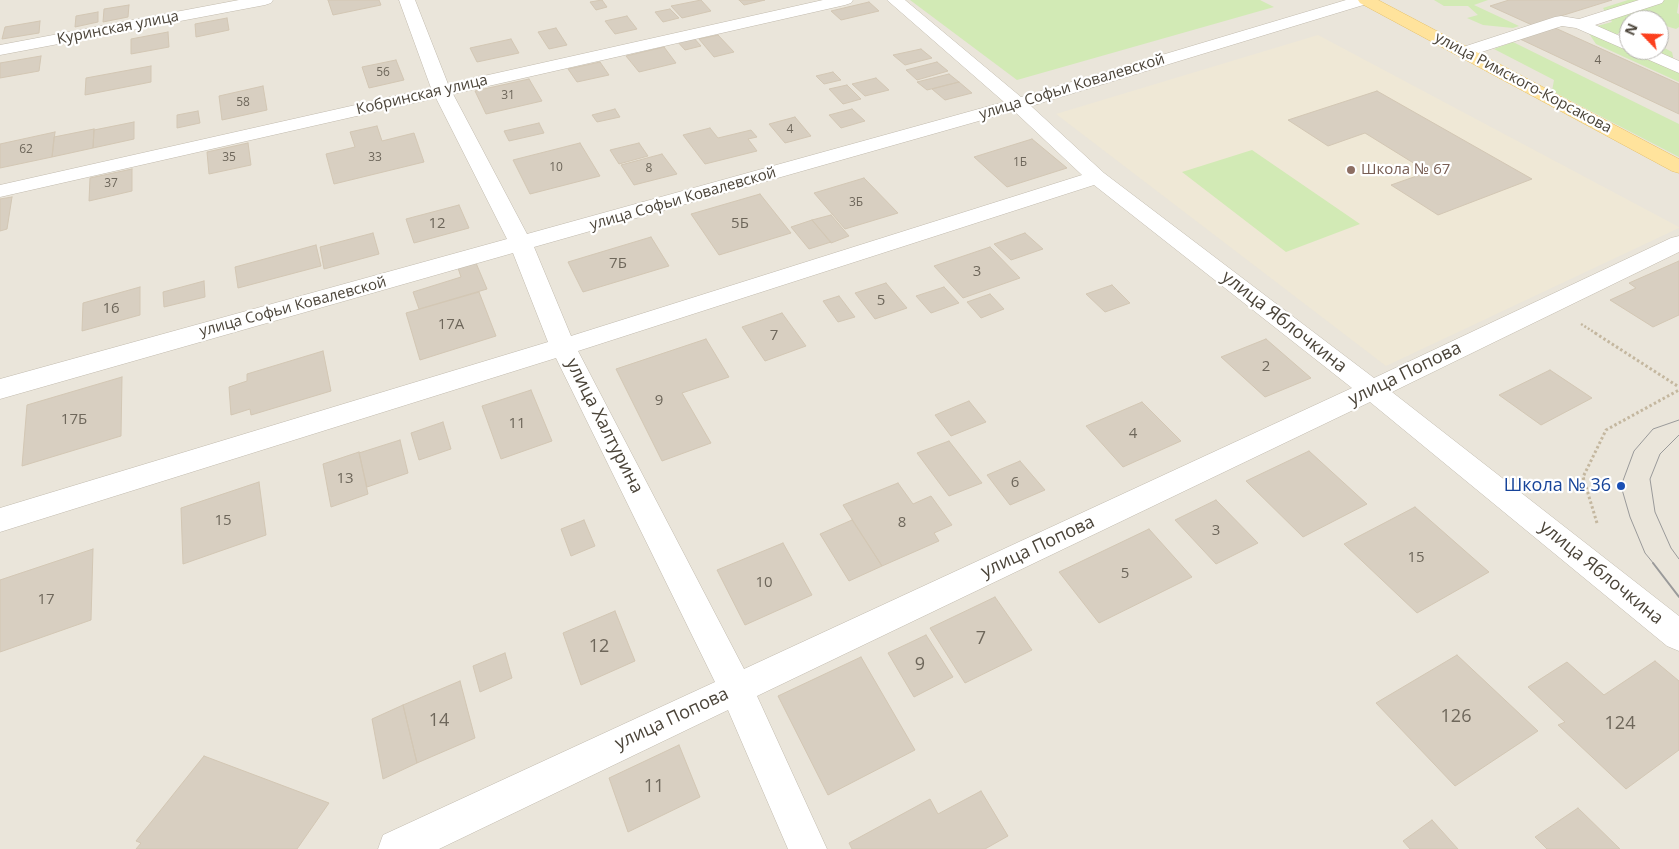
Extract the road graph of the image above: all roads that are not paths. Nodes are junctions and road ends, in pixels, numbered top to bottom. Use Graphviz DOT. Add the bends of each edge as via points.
graph roads {
  1 [pos="265,0"];
  2 [pos="407,0"];
  3 [pos="845,0"];
  4 [pos="895,0"];
  5 [pos="1365,0"];
  6 [pos="1656,0"];
  7 [pos="1580,24"];
  8 [pos="1619,42"];
  9 [pos="0,50"];
  10 [pos="1466,52"];
  11 [pos="1661,60"];
  12 [pos="1679,68"];
  13 [pos="441,90"];
  14 [pos="1018,104"];
  15 [pos="1679,167"];
  16 [pos="1097,178"];
  17 [pos="0,191"];
  18 [pos="1679,243"];
  19 [pos="521,244"];
  20 [pos="564,347"];
  21 [pos="0,389"];
  22 [pos="1372,390"];
  23 [pos="0,520"];
  24 [pos="1679,636"];
  25 [pos="736,689"];
  26 [pos="396,849"];
  27 [pos="808,849"];
  1 -- 9 [label="street, Куринская улица"];
  2 -- 13 [label="street, улица Халтурина"];
  3 -- 13 [label="street, Кобринская улица"];
  4 -- 14 [label="street, улица Яблочкина"];
  5 -- 10 [label="main road, улица Римского-Корсакова"];
  5 -- 14 [label="street, улица Софьи Ковалевской"];
  6 -- 7 [label="street"];
  7 -- 8 [label="street"];
  7 -- 10 [label="street" via="1561,21"];
  10 -- 15 [label="main road, улица Римского-Корсакова"];
  11 -- 12 [label="street"];
  13 -- 17 [label="street, Кобринская улица"];
  13 -- 19 [label="street, улица Халтурина"];
  14 -- 16 [label="street, улица Яблочкина"];
  14 -- 19 [label="street, улица Софьи Ковалевской"];
  16 -- 20 [label="street"];
  16 -- 22 [label="street, улица Яблочкина"];
  18 -- 22 [label="street, улица Попова"];
  19 -- 20 [label="street, улица Халтурина"];
  19 -- 21 [label="street, улица Софьи Ковалевской"];
  20 -- 23 [label="street"];
  20 -- 25 [label="street, улица Халтурина"];
  22 -- 24 [label="street, улица Яблочкина"];
  22 -- 25 [label="street, улица Попова"];
  25 -- 26 [label="street, улица Попова"];
  25 -- 27 [label="street, улица Халтурина"];
}
